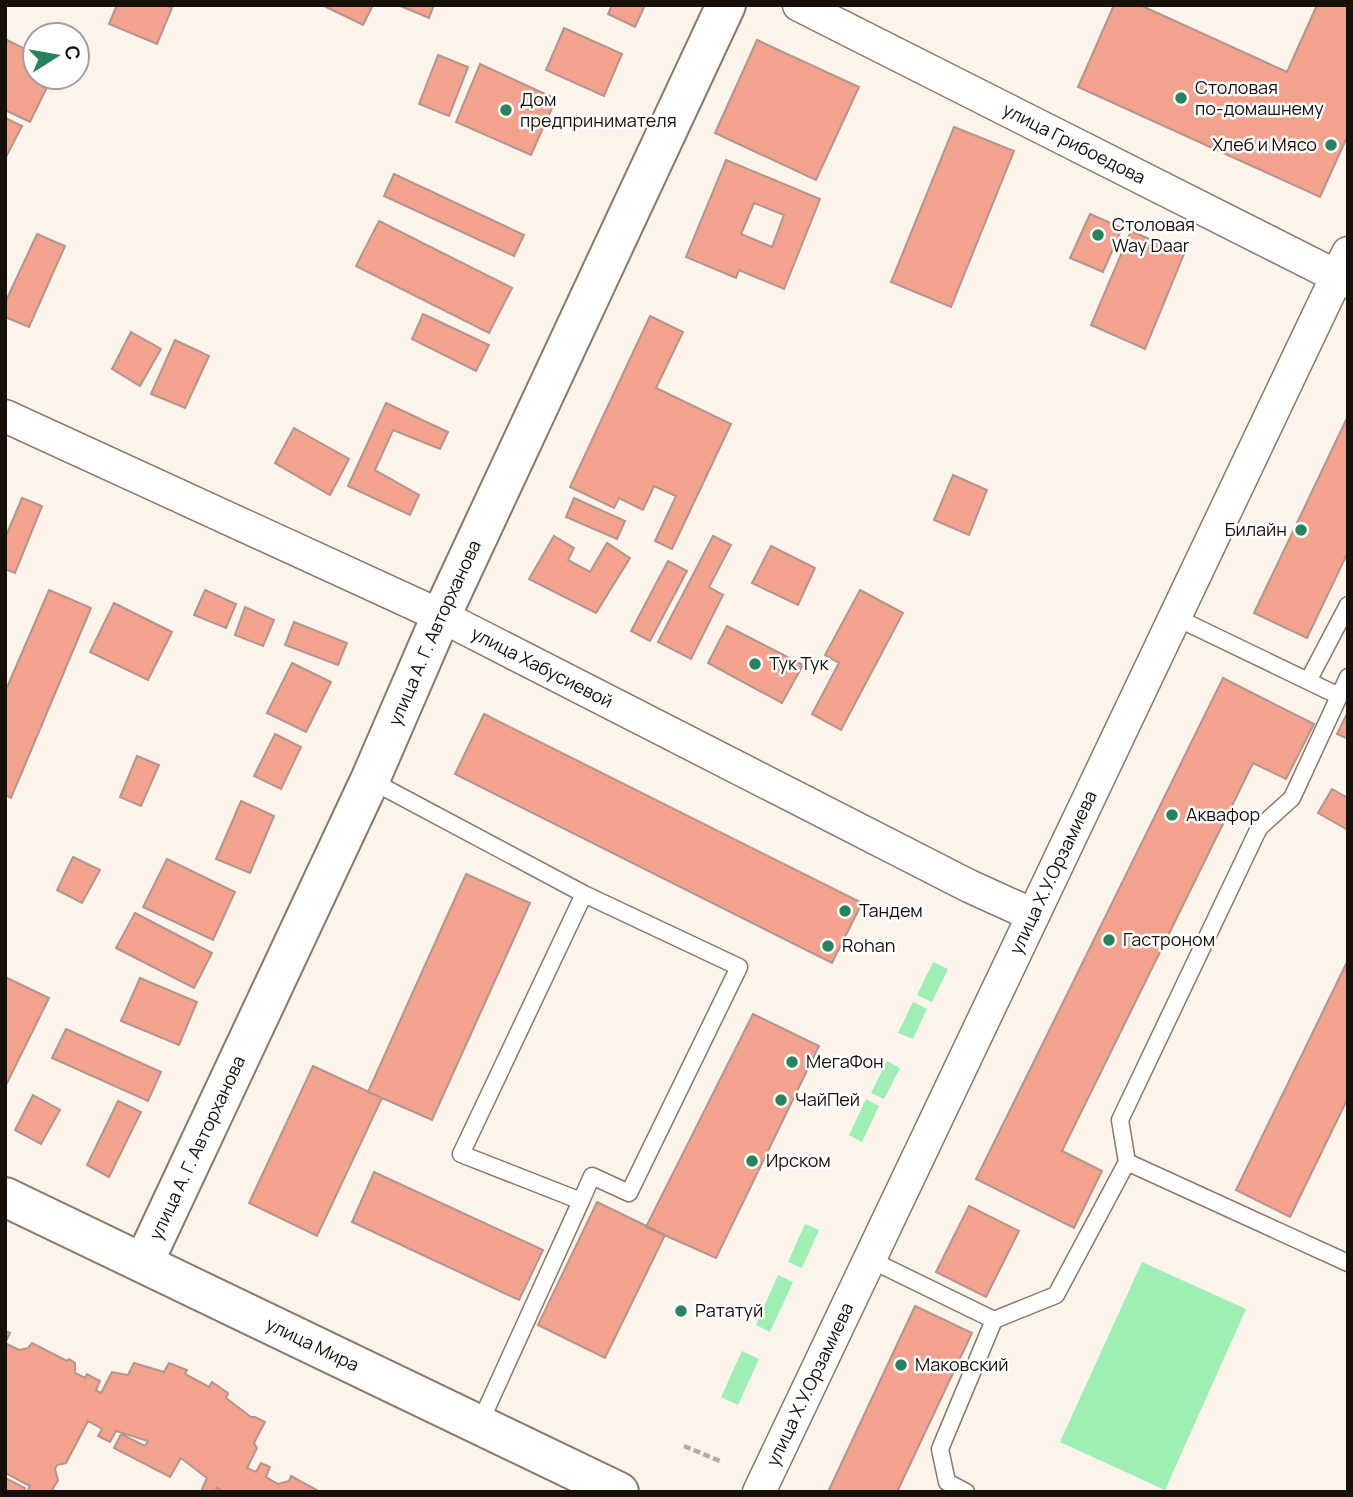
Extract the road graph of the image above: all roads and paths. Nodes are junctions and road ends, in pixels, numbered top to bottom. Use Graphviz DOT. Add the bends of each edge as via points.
graph roads {
  1 [pos="726,5"];
  2 [pos="799,5"];
  3 [pos="1344,271"];
  4 [pos="5,416"];
  5 [pos="1348,605"];
  6 [pos="441,616"];
  7 [pos="1175,617"];
  8 [pos="1342,629"];
  9 [pos="1348,677"];
  10 [pos="1308,681"];
  11 [pos="1339,696"];
  12 [pos="370,780"];
  13 [pos="584,894"];
  14 [pos="1033,915"];
  15 [pos="1127,1162"];
  16 [pos="5,1197"];
  17 [pos="581,1201"];
  18 [pos="869,1259"];
  19 [pos="144,1262"];
  20 [pos="1348,1264"];
  21 [pos="994,1320"];
  22 [pos="479,1426"];
  23 [pos="684,1446"];
  24 [pos="720,1461"];
  25 [pos="619,1492"];
  26 [pos="759,1492"];
  27 [pos="965,1492"];
  1 -- 6 [label="street, улица А. Г. Авторханова"];
  2 -- 3 [label="street, улица Грибоедова"];
  3 -- 7 [label="street, улица Х.У.Орзамиева"];
  4 -- 6 [label="street, улица Хабусиевой"];
  5 -- 8 [label="lane"];
  6 -- 12 [label="street, улица А. Г. Авторханова"];
  6 -- 14 [label="street, улица Хабусиевой"];
  7 -- 10 [label="lane"];
  7 -- 14 [label="street, улица Х.У.Орзамиева"];
  8 -- 10 [label="lane"];
  9 -- 11 [label="lane"];
  10 -- 11 [label="lane"];
  11 -- 15 [label="lane" via="1292,798 1259,828 1120,1120"];
  12 -- 13 [label="lane"];
  12 -- 19 [label="street, улица А. Г. Авторханова"];
  13 -- 17 [label="lane" via="461,1154"];
  13 -- 17 [label="lane" via="739,967 629,1194 592,1175"];
  14 -- 18 [label="street, улица Х.У.Орзамиева"];
  15 -- 20 [label="lane"];
  15 -- 21 [label="lane" via="1056,1294"];
  16 -- 19 [label="street, улица Мира"];
  17 -- 22 [label="lane"];
  18 -- 21 [label="lane"];
  18 -- 26 [label="street, улица Х.У.Орзамиева"];
  19 -- 22 [label="street, улица Мира"];
  21 -- 27 [label="lane" via="940,1449 947,1482"];
  22 -- 25 [label="street, улица Мира"];
  23 -- 24 [label="path"];
}
